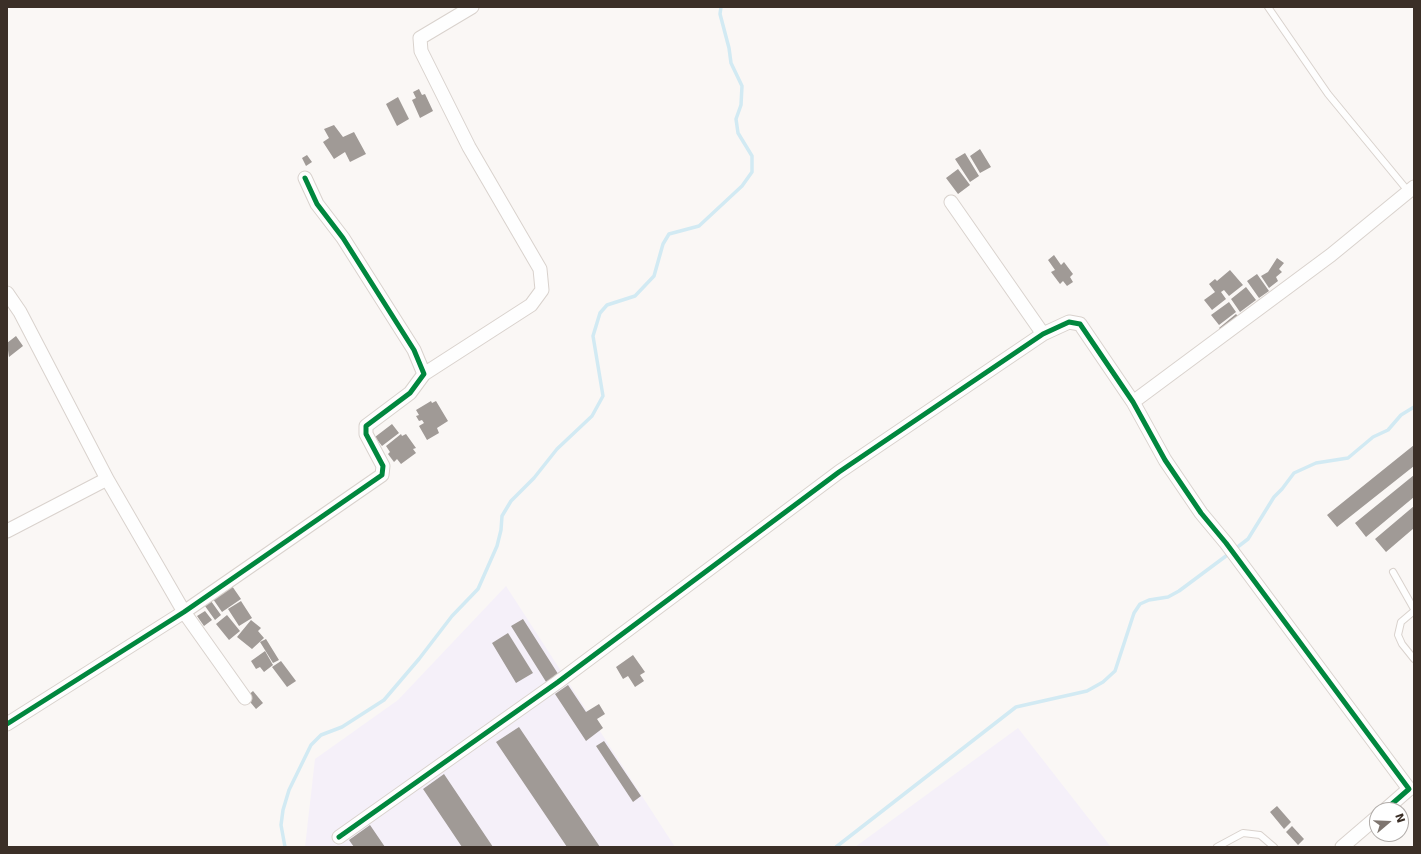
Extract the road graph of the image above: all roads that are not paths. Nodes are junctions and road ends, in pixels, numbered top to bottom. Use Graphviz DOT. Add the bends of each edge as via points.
graph roads {
  1 [pos="472,7"];
  2 [pos="1268,7"];
  3 [pos="305,178"];
  4 [pos="1411,189"];
  5 [pos="950,202"];
  6 [pos="7,293"];
  7 [pos="1043,334"];
  8 [pos="424,374"];
  9 [pos="1133,402"];
  10 [pos="107,479"];
  11 [pos="7,531"];
  12 [pos="1393,572"];
  13 [pos="1414,610"];
  14 [pos="184,612"];
  15 [pos="1414,659"];
  16 [pos="245,698"];
  17 [pos="7,724"];
  18 [pos="1412,787"];
  19 [pos="1394,802"];
  20 [pos="1369,824"];
  21 [pos="339,837"];
  22 [pos="1217,847"];
  23 [pos="1274,847"];
  24 [pos="1342,847"];
  1 -- 8 [label="street" via="420,38 421,52 469,147 540,269 542,290 530,305"];
  2 -- 4 [label="lane" via="1328,94"];
  3 -- 8 [label="street" via="317,204 343,238 414,350"];
  4 -- 9 [label="street" via="1331,255"];
  5 -- 7 [label="street"];
  6 -- 10 [label="street" via="20,312"];
  7 -- 9 [label="street" via="1069,322 1080,324"];
  7 -- 21 [label="street" via="839,472 558,682"];
  8 -- 14 [label="street" via="410,393 366,426 366,434 383,466 382,475 378,480"];
  9 -- 18 [label="street" via="1165,460 1201,513"];
  10 -- 11 [label="street"];
  10 -- 14 [label="street"];
  12 -- 13 [label="lane"];
  13 -- 15 [label="lane" via="1401,622 1398,635"];
  14 -- 16 [label="street"];
  14 -- 17 [label="street"];
  18 -- 19 [label="street"];
  20 -- 24 [label="street"];
  22 -- 23 [label="lane" via="1243,833 1260,835"];
}
